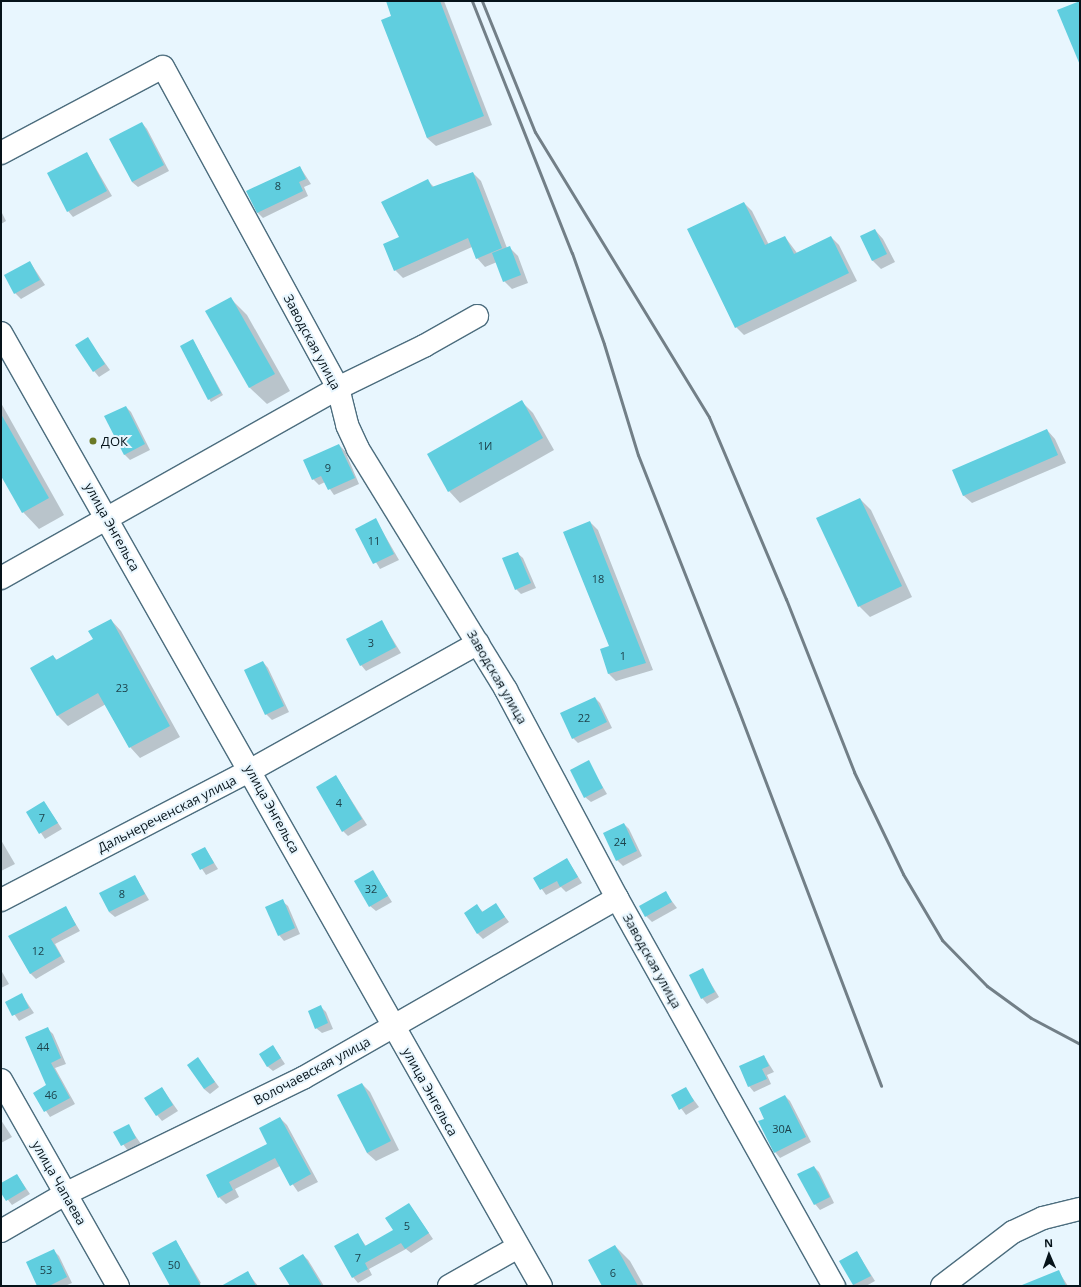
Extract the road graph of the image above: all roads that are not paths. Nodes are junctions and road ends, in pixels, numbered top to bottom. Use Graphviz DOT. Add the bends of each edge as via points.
graph roads {
  1 [pos="1,153"];
  2 [pos="478,316"];
  3 [pos="1,333"];
  4 [pos="338,388"];
  5 [pos="106,517"];
  6 [pos="1,578"];
  7 [pos="478,644"];
  8 [pos="251,770"];
  9 [pos="617,898"];
  10 [pos="1,900"];
  11 [pos="393,1027"];
  12 [pos="1,1080"];
  13 [pos="65,1194"];
  14 [pos="1080,1209"];
  15 [pos="1,1231"];
  16 [pos="518,1247"];
  17 [pos="118,1286"];
  18 [pos="449,1286"];
  19 [pos="541,1286"];
  20 [pos="834,1286"];
  21 [pos="942,1286"];
  1 -- 4 [label="street, Заводская улица" via="163,67"];
  2 -- 4 [label="street"];
  3 -- 5 [label="street, улица Энгельса"];
  4 -- 5 [label="street"];
  4 -- 7 [label="street, Заводская улица" via="347,425 358,449"];
  5 -- 6 [label="street"];
  5 -- 8 [label="street, улица Энгельса"];
  7 -- 8 [label="street, Дальнереченская улица"];
  7 -- 9 [label="street, Заводская улица"];
  8 -- 10 [label="street, Дальнереченская улица"];
  8 -- 11 [label="street, улица Энгельса"];
  9 -- 11 [label="street, Волочаевская улица"];
  9 -- 20 [label="street, Заводская улица"];
  11 -- 13 [label="street, Волочаевская улица" via="303,1078"];
  11 -- 16 [label="street, улица Энгельса"];
  12 -- 13 [label="street, улица Чапаева"];
  13 -- 15 [label="street, Волочаевская улица"];
  13 -- 17 [label="street, улица Чапаева"];
  14 -- 21 [label="street" via="1043,1218 1013,1232"];
  16 -- 18 [label="street"];
  16 -- 19 [label="street, улица Энгельса"];
}
